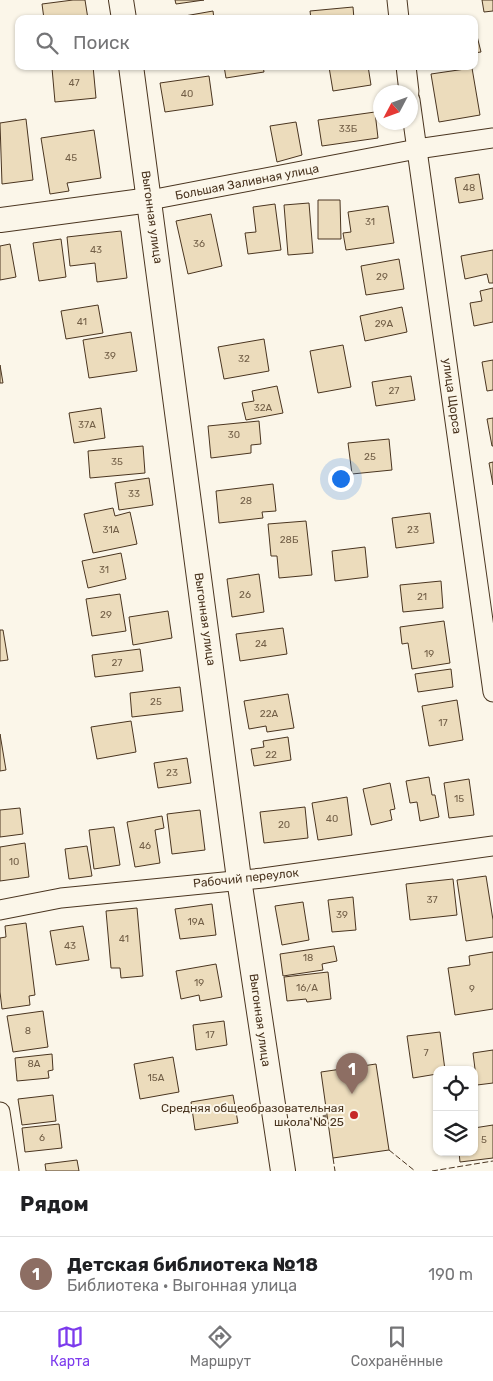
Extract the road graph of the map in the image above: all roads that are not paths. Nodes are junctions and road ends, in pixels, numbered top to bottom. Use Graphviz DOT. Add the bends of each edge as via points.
graph roads {
  1 [pos="121,0"];
  2 [pos="397,0"];
  3 [pos="123,15"];
  4 [pos="399,15"];
  5 [pos="132,70"];
  6 [pos="406,70"];
  7 [pos="408,85"];
  8 [pos="414,130"];
  9 [pos="493,138"];
  10 [pos="417,149"];
  11 [pos="150,200"];
  12 [pos="0,220"];
  13 [pos="493,692"];
  14 [pos="493,846"];
  15 [pos="239,879"];
  16 [pos="0,910"];
  17 [pos="0,1112"];
  18 [pos="9,1171"];
  19 [pos="283,1171"];
  1 -- 3 [label="street"];
  2 -- 4 [label="street"];
  5 -- 11 [label="street, Выгонная улица"];
  6 -- 7 [label="street"];
  8 -- 10 [label="street, улица Щорса"];
  9 -- 10 [label="street, Большая Заливная улица"];
  10 -- 11 [label="street, Большая Заливная улица"];
  10 -- 13 [label="street, улица Щорса"];
  11 -- 12 [label="street, Большая Заливная улица"];
  11 -- 15 [label="street, Выгонная улица"];
  14 -- 15 [label="street, Рабочий переулок"];
  15 -- 16 [label="street, Рабочий переулок" via="60,898"];
  15 -- 19 [label="street, Выгонная улица"];
  17 -- 18 [label="street"];
}
